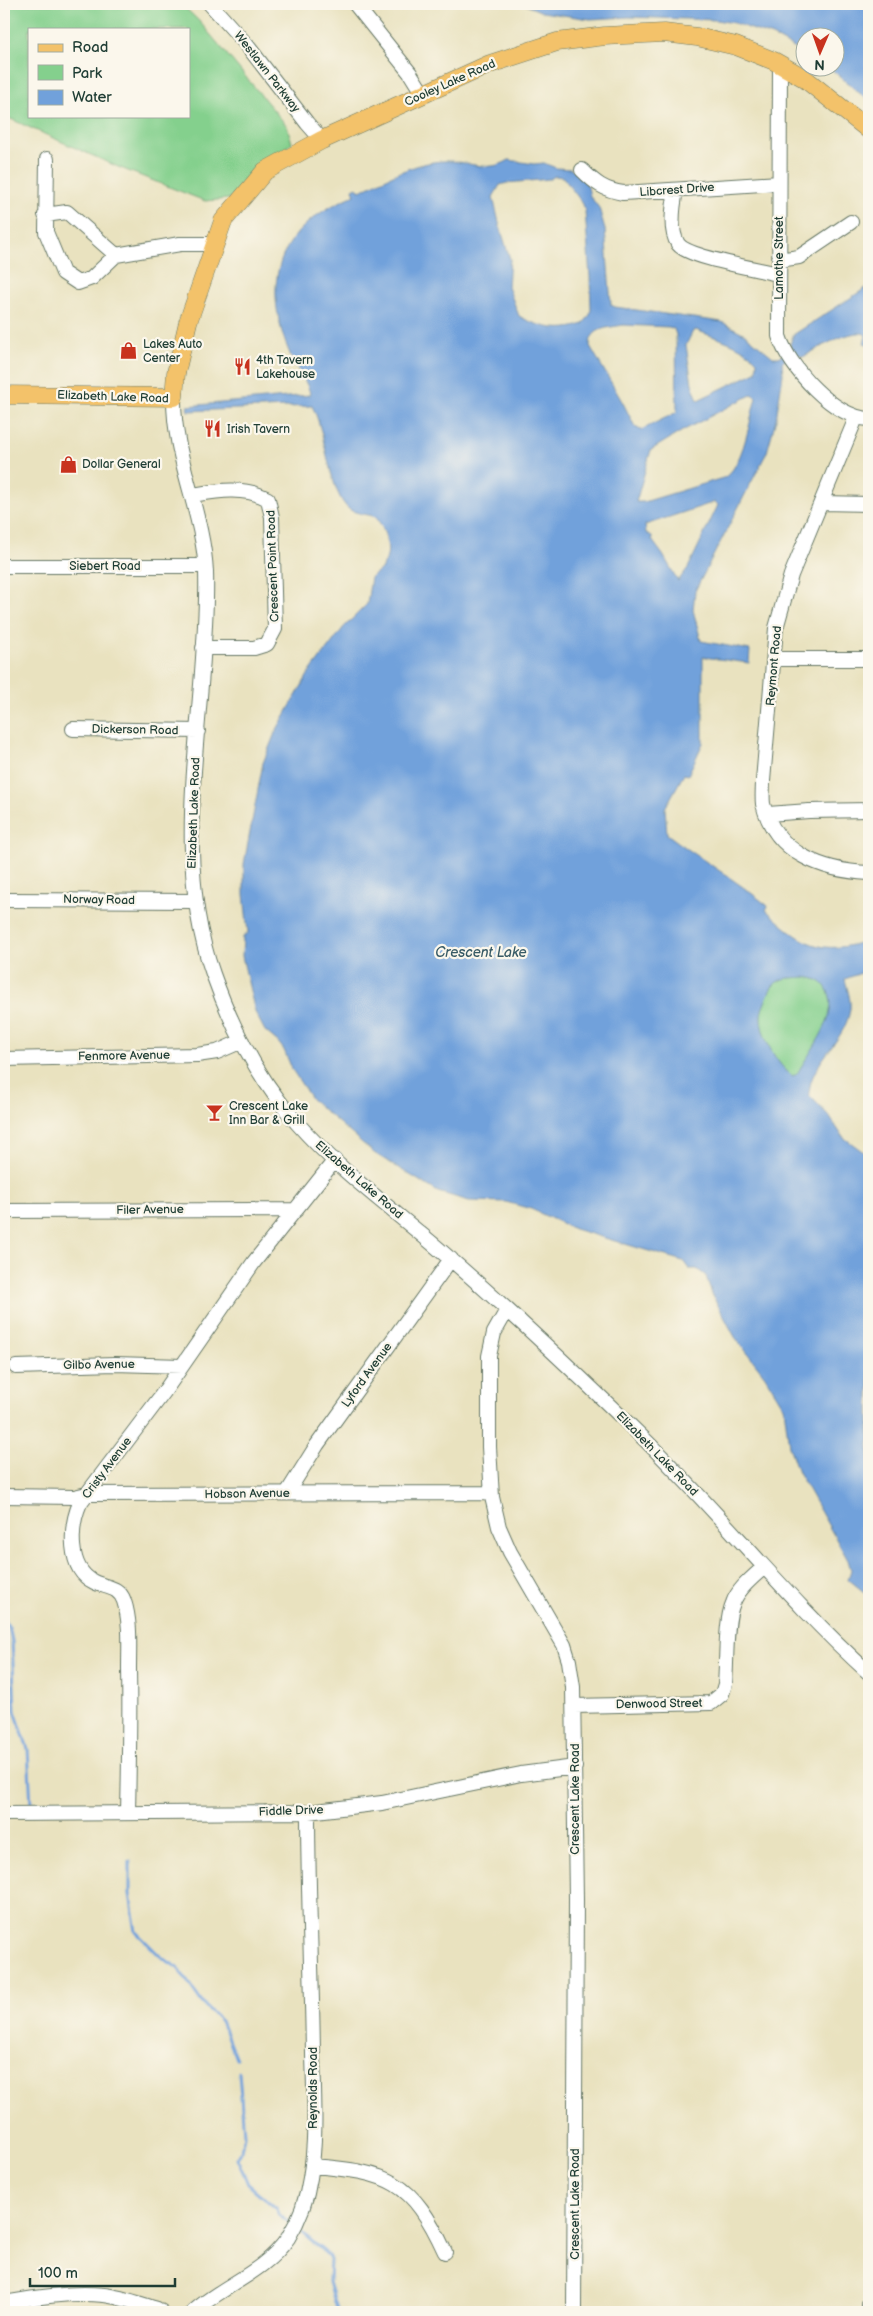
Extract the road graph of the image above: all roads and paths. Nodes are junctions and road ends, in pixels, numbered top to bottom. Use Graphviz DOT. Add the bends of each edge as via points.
graph roads {
  1 [pos="210,4"];
  2 [pos="355,4"];
  3 [pos="780,64"];
  4 [pos="423,94"];
  5 [pos="869,130"];
  6 [pos="322,140"];
  7 [pos="46,158"];
  8 [pos="582,170"];
  9 [pos="779,184"];
  10 [pos="676,191"];
  11 [pos="45,215"];
  12 [pos="852,222"];
  13 [pos="215,244"];
  14 [pos="116,255"];
  15 [pos="779,267"];
  16 [pos="4,395"];
  17 [pos="174,396"];
  18 [pos="863,419"];
  19 [pos="192,495"];
  20 [pos="822,503"];
  21 [pos="869,504"];
  22 [pos="4,566"];
  23 [pos="205,566"];
  24 [pos="203,648"];
  25 [pos="774,659"];
  26 [pos="869,659"];
  27 [pos="73,729"];
  28 [pos="198,731"];
  29 [pos="869,810"];
  30 [pos="768,814"];
  31 [pos="869,873"];
  32 [pos="4,900"];
  33 [pos="194,901"];
  34 [pos="242,1041"];
  35 [pos="4,1059"];
  36 [pos="335,1160"];
  37 [pos="296,1210"];
  38 [pos="4,1211"];
  39 [pos="451,1259"];
  40 [pos="507,1310"];
  41 [pos="182,1366"];
  42 [pos="16,1367"];
  43 [pos="287,1493"];
  44 [pos="491,1493"];
  45 [pos="87,1494"];
  46 [pos="4,1496"];
  47 [pos="763,1568"];
  48 [pos="869,1673"];
  49 [pos="574,1706"];
  50 [pos="575,1767"];
  51 [pos="308,1812"];
  52 [pos="128,1813"];
  53 [pos="4,1814"];
  54 [pos="312,2166"];
  55 [pos="445,2252"];
  56 [pos="4,2303"];
  57 [pos="869,2304"];
  58 [pos="162,2312"];
  59 [pos="193,2312"];
  60 [pos="574,2312"];
  61 [pos="869,2312"];
  1 -- 6 [label="street, Westlawn Parkway"];
  2 -- 4 [label="street"];
  3 -- 4 [label="main road, Cooley Lake Road" via="736,46 697,37 664,33 605,36 555,42 490,64"];
  3 -- 5 [label="main road, Cooley Lake Road" via="804,78"];
  3 -- 9 [label="street, Lamothe Street"];
  4 -- 6 [label="main road, Cooley Lake Road"];
  6 -- 13 [label="main road, Cooley Lake Road" via="265,171 223,221"];
  7 -- 11 [label="street"];
  8 -- 10 [label="street, Libcrest Drive" via="608,191"];
  9 -- 10 [label="street, Libcrest Drive"];
  9 -- 15 [label="street, Lamothe Street"];
  10 -- 15 [label="street" via="673,226 677,242 684,250"];
  11 -- 14 [label="street" via="67,212"];
  11 -- 14 [label="street" via="46,232 64,273 78,283 92,278"];
  12 -- 15 [label="street"];
  13 -- 14 [label="street" via="180,244"];
  13 -- 17 [label="main road, Cooley Lake Road" via="188,322"];
  15 -- 18 [label="street, Lamothe Street" via="779,336 787,356 823,395"];
  16 -- 17 [label="main road, Elizabeth Lake Road"];
  17 -- 19 [label="street, Elizabeth Lake Road" via="177,438"];
  18 -- 20 [label="street, Reymont Road"];
  19 -- 23 [label="street, Elizabeth Lake Road"];
  19 -- 24 [label="street, Crescent Point Road" via="223,490 258,494 268,499 272,517 275,629 267,644 254,648"];
  20 -- 21 [label="street"];
  20 -- 25 [label="street, Reymont Road" via="781,606"];
  22 -- 23 [label="street, Siebert Road"];
  23 -- 24 [label="street, Elizabeth Lake Road"];
  24 -- 28 [label="street, Elizabeth Lake Road"];
  25 -- 26 [label="street"];
  25 -- 30 [label="street, Reymont Road" via="763,781 763,804"];
  27 -- 28 [label="street, Dickerson Road"];
  28 -- 33 [label="street, Elizabeth Lake Road" via="192,845"];
  29 -- 30 [label="street"];
  30 -- 31 [label="street, Reymont Road" via="775,831 797,853 820,866 844,872"];
  32 -- 33 [label="street, Norway Road"];
  33 -- 34 [label="street, Elizabeth Lake Road" via="211,969"];
  34 -- 35 [label="street, Fenmore Avenue" via="217,1052 197,1055"];
  34 -- 36 [label="street, Elizabeth Lake Road" via="284,1107"];
  36 -- 37 [label="street, Cristy Avenue"];
  36 -- 39 [label="street, Elizabeth Lake Road"];
  37 -- 38 [label="street, Filer Avenue"];
  37 -- 41 [label="street, Cristy Avenue" via="254,1262"];
  39 -- 40 [label="street, Elizabeth Lake Road"];
  39 -- 43 [label="street, Lyford Avenue" via="317,1445"];
  40 -- 44 [label="street, Crescent Lake Road" via="496,1328 489,1356"];
  40 -- 47 [label="street, Elizabeth Lake Road" via="660,1454"];
  41 -- 42 [label="street, Gilbo Avenue"];
  41 -- 45 [label="street, Cristy Avenue"];
  43 -- 44 [label="street, Hobson Avenue"];
  43 -- 45 [label="street, Hobson Avenue"];
  44 -- 49 [label="street, Crescent Lake Road" via="497,1522 510,1552 564,1645 571,1670"];
  45 -- 46 [label="street, Hobson Avenue" via="74,1497"];
  45 -- 52 [label="street, Cristy Avenue" via="75,1514 74,1553 80,1571 93,1582 122,1594 127,1610 130,1678"];
  47 -- 48 [label="street, Elizabeth Lake Road"];
  47 -- 49 [label="street, Denwood Street" via="733,1602 725,1684 722,1694 711,1703"];
  49 -- 50 [label="street, Crescent Lake Road"];
  50 -- 51 [label="street, Fiddle Drive" via="521,1774 382,1803"];
  50 -- 60 [label="street, Crescent Lake Road"];
  51 -- 52 [label="street, Fiddle Drive"];
  51 -- 54 [label="street, Reynolds Road" via="314,2103"];
  52 -- 53 [label="street, Fiddle Drive"];
  54 -- 55 [label="street" via="362,2171 391,2180 423,2210"];
  54 -- 59 [label="street, Reynolds Road" via="307,2196 287,2239 248,2276"];
  56 -- 58 [label="street" via="43,2296 83,2294 106,2296"];
  57 -- 61 [label="street"];
}
